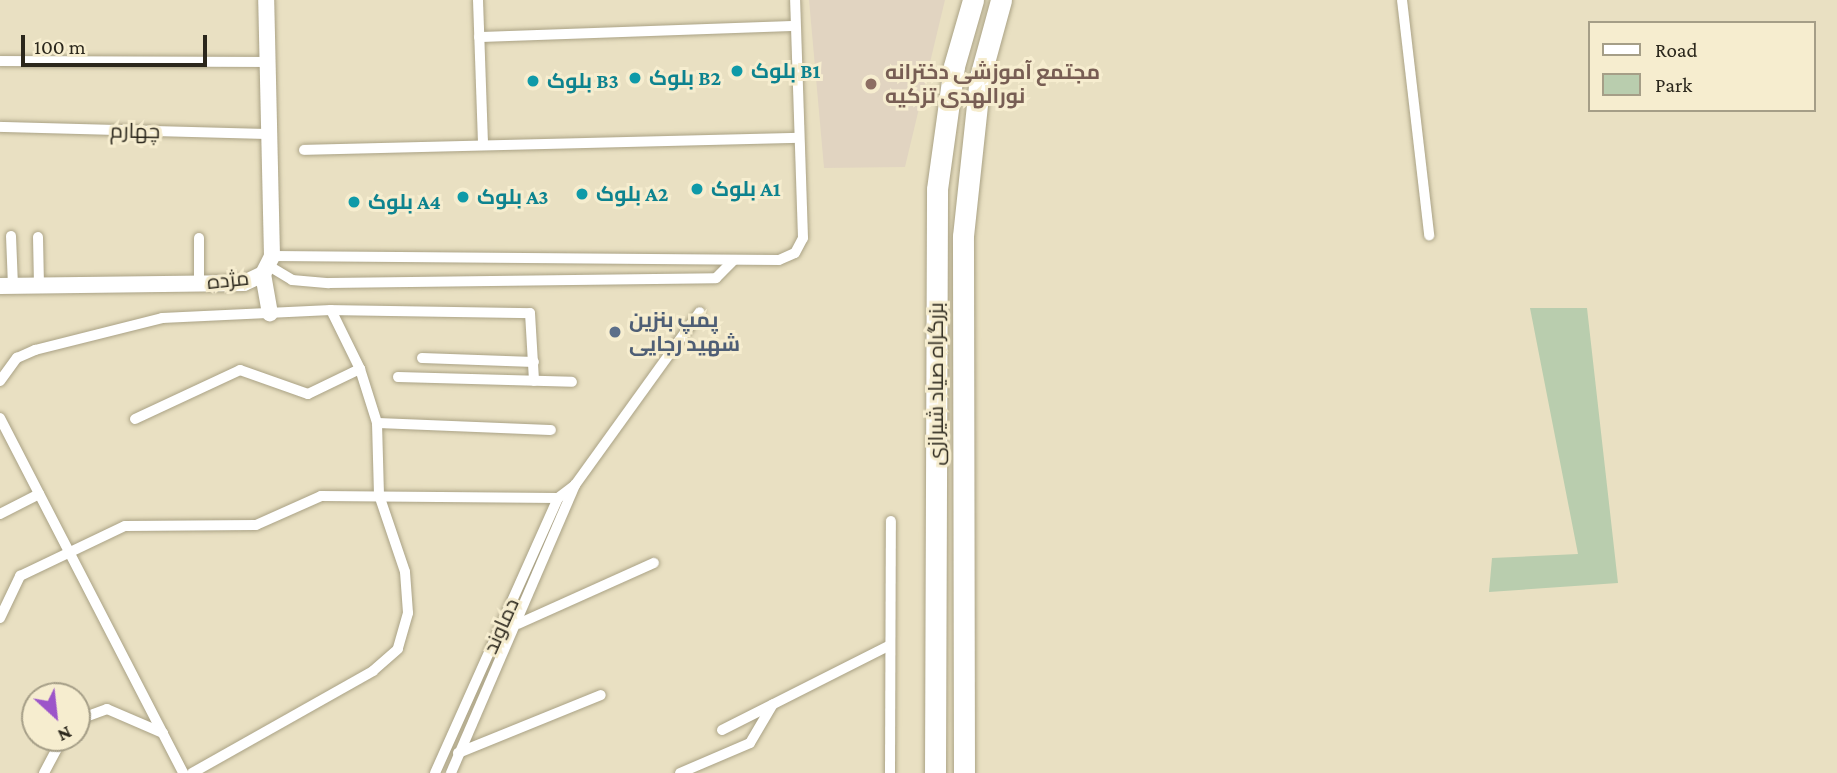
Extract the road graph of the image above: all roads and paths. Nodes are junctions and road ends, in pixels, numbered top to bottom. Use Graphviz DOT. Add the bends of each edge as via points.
graph roads {
  1 [pos="266,0"];
  2 [pos="478,0"];
  3 [pos="794,0"];
  4 [pos="973,0"];
  5 [pos="1001,0"];
  6 [pos="1402,0"];
  7 [pos="794,26"];
  8 [pos="479,37"];
  9 [pos="0,61"];
  10 [pos="268,62"];
  11 [pos="0,127"];
  12 [pos="271,134"];
  13 [pos="796,138"];
  14 [pos="483,142"];
  15 [pos="304,150"];
  16 [pos="1429,235"];
  17 [pos="11,236"];
  18 [pos="38,237"];
  19 [pos="199,238"];
  20 [pos="734,260"];
  21 [pos="268,265"];
  22 [pos="199,283"];
  23 [pos="6,286"];
  24 [pos="39,286"];
  25 [pos="331,310"];
  26 [pos="700,312"];
  27 [pos="270,313"];
  28 [pos="422,358"];
  29 [pos="534,362"];
  30 [pos="360,369"];
  31 [pos="398,377"];
  32 [pos="0,381"];
  33 [pos="534,381"];
  34 [pos="572,382"];
  35 [pos="0,418"];
  36 [pos="135,419"];
  37 [pos="377,423"];
  38 [pos="551,430"];
  39 [pos="575,485"];
  40 [pos="40,494"];
  41 [pos="379,495"];
  42 [pos="558,498"];
  43 [pos="0,514"];
  44 [pos="891,521"];
  45 [pos="69,552"];
  46 [pos="654,563"];
  47 [pos="0,618"];
  48 [pos="518,624"];
  49 [pos="888,646"];
  50 [pos="601,695"];
  51 [pos="773,704"];
  52 [pos="91,715"];
  53 [pos="722,730"];
  54 [pos="163,733"];
  55 [pos="446,747"];
  56 [pos="55,752"];
  57 [pos="460,753"];
  58 [pos="44,773"];
  59 [pos="183,773"];
  60 [pos="192,773"];
  61 [pos="435,773"];
  62 [pos="451,773"];
  63 [pos="680,773"];
  64 [pos="890,773"];
  65 [pos="935,773"];
  66 [pos="964,773"];
  1 -- 10 [label="main road, مژده"];
  2 -- 8 [label="street"];
  3 -- 7 [label="street"];
  4 -- 65 [label="highway, بزرگراه صیاد شیرازی" via="954,66 937,189"];
  5 -- 66 [label="highway, بزرگراه صیاد شیرازی" via="980,77 963,236"];
  6 -- 16 [label="street"];
  7 -- 8 [label="street"];
  7 -- 13 [label="street"];
  8 -- 14 [label="street"];
  9 -- 10 [label="street"];
  10 -- 12 [label="main road, مژده"];
  11 -- 12 [label="street, چهارم"];
  12 -- 21 [label="main road, مژده"];
  13 -- 14 [label="street"];
  13 -- 20 [label="street" via="803,238 795,253 779,260"];
  14 -- 15 [label="street"];
  17 -- 23 [label="street"];
  18 -- 24 [label="street"];
  19 -- 22 [label="street"];
  20 -- 21 [label="street"];
  20 -- 21 [label="street" via="716,278 329,283 292,281"];
  21 -- 22 [label="main road, مژده" via="244,283"];
  21 -- 27 [label="main road"];
  22 -- 24 [label="main road, مژده"];
  23 -- 24 [label="main road, مژده"];
  25 -- 27 [label="street"];
  25 -- 29 [label="street" via="530,313"];
  25 -- 30 [label="street"];
  26 -- 39 [label="street, دماوند"];
  27 -- 32 [label="street" via="137,325 35,350 17,358"];
  28 -- 29 [label="street"];
  29 -- 33 [label="street"];
  30 -- 36 [label="street" via="308,394 240,370"];
  30 -- 37 [label="street"];
  31 -- 33 [label="street"];
  33 -- 34 [label="street"];
  35 -- 40 [label="street"];
  37 -- 38 [label="street"];
  37 -- 41 [label="street"];
  39 -- 42 [label="street, دماوند"];
  39 -- 48 [label="street, دماوند"];
  40 -- 43 [label="street"];
  40 -- 45 [label="street"];
  41 -- 42 [label="street"];
  41 -- 45 [label="street" via="321,495 257,525 125,526"];
  41 -- 60 [label="street" via="405,572 408,613 398,649 373,671"];
  42 -- 55 [label="street, دماوند"];
  44 -- 49 [label="street"];
  45 -- 47 [label="street" via="20,576"];
  45 -- 54 [label="street"];
  46 -- 48 [label="street"];
  48 -- 57 [label="street, دماوند"];
  49 -- 51 [label="street"];
  49 -- 64 [label="street"];
  50 -- 57 [label="street"];
  51 -- 53 [label="street"];
  51 -- 63 [label="street" via="750,743"];
  52 -- 54 [label="street" via="107,709"];
  54 -- 59 [label="street"];
  55 -- 57 [label="street"];
  55 -- 61 [label="street, دماوند"];
  56 -- 58 [label="street"];
  57 -- 62 [label="street, دماوند"];
}
